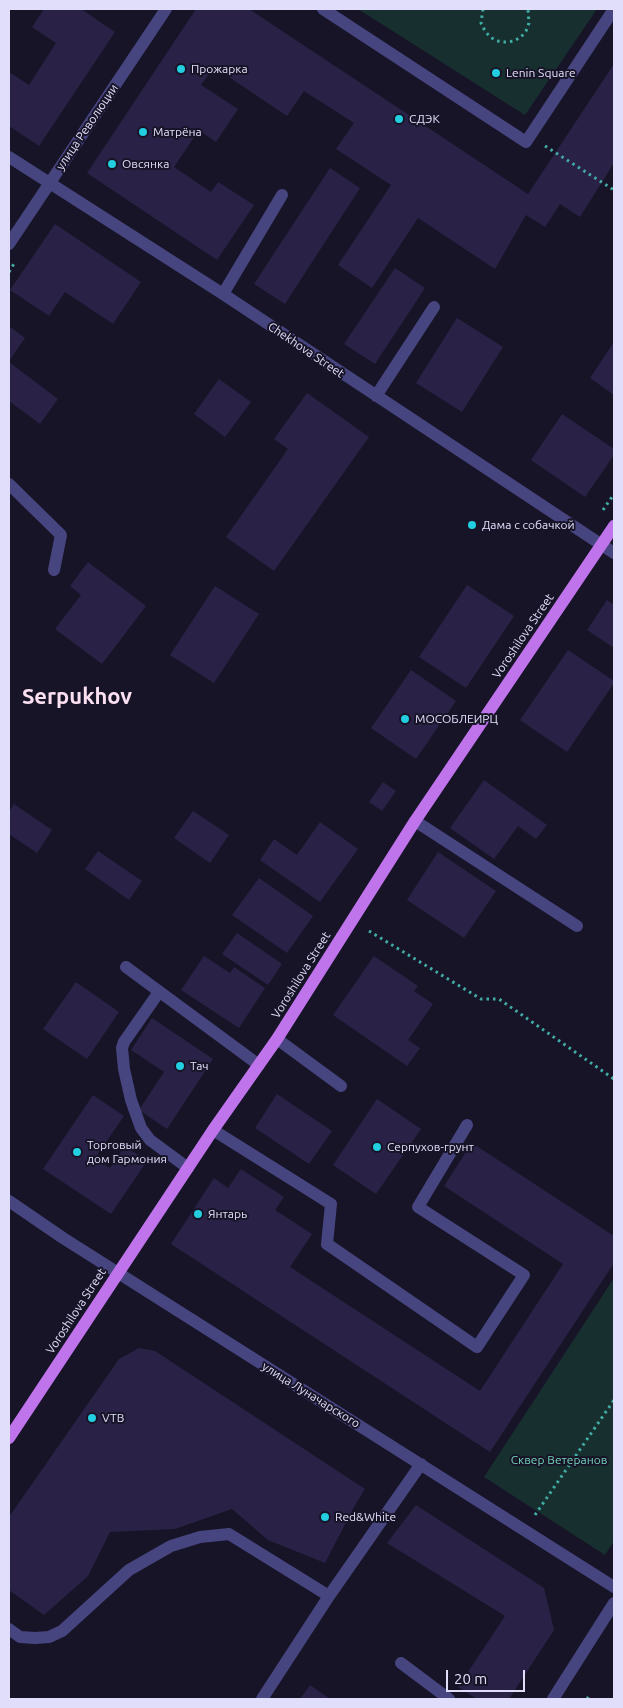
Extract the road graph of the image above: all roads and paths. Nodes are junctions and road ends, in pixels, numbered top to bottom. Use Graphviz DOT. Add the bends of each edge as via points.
graph roads {
  1 [pos="166,9"];
  2 [pos="323,9"];
  3 [pos="483,9"];
  4 [pos="528,9"];
  5 [pos="614,9"];
  6 [pos="530,136"];
  7 [pos="9,157"];
  8 [pos="50,183"];
  9 [pos="614,190"];
  10 [pos="282,195"];
  11 [pos="9,244"];
  12 [pos="223,294"];
  13 [pos="434,307"];
  14 [pos="376,396"];
  15 [pos="9,484"];
  16 [pos="614,526"];
  17 [pos="601,545"];
  18 [pos="614,554"];
  19 [pos="54,570"];
  20 [pos="415,821"];
  21 [pos="352,920"];
  22 [pos="576,926"];
  23 [pos="126,968"];
  24 [pos="159,992"];
  25 [pos="277,1039"];
  26 [pos="259,1064"];
  27 [pos="614,1079"];
  28 [pos="341,1086"];
  29 [pos="467,1125"];
  30 [pos="213,1130"];
  31 [pos="188,1168"];
  32 [pos="9,1201"];
  33 [pos="118,1273"];
  34 [pos="614,1400"];
  35 [pos="9,1438"];
  36 [pos="421,1464"];
  37 [pos="525,1530"];
  38 [pos="614,1587"];
  39 [pos="329,1596"];
  40 [pos="614,1603"];
  41 [pos="9,1629"];
  42 [pos="401,1663"];
  43 [pos="262,1699"];
  44 [pos="449,1699"];
  45 [pos="553,1699"];
  1 -- 8 [label="street, улица Революции"];
  2 -- 6 [label="street" via="526,142"];
  3 -- 4 [label="path" via="481,15 485,31 490,37 506,42 514,41 526,31 530,24"];
  5 -- 6 [label="street"];
  6 -- 9 [label="path"];
  7 -- 8 [label="street, Chekhova Street"];
  8 -- 11 [label="street, улица Революции"];
  8 -- 12 [label="street, Chekhova Street"];
  10 -- 12 [label="street"];
  12 -- 14 [label="street, Chekhova Street"];
  13 -- 14 [label="street"];
  14 -- 17 [label="street, Chekhova Street"];
  15 -- 19 [label="street" via="61,535"];
  16 -- 17 [label="main road, Voroshilova Street"];
  17 -- 18 [label="street, Chekhova Street"];
  17 -- 20 [label="main road, Voroshilova Street"];
  20 -- 21 [label="main road, Voroshilova Street"];
  20 -- 22 [label="street"];
  21 -- 25 [label="main road, Voroshilova Street"];
  21 -- 27 [label="path" via="482,999 500,999"];
  23 -- 24 [label="street"];
  24 -- 26 [label="street"];
  24 -- 31 [label="street" via="124,1042 124,1069 141,1128 150,1140"];
  25 -- 26 [label="main road, Voroshilova Street"];
  25 -- 28 [label="street"];
  26 -- 30 [label="main road, Voroshilova Street"];
  29 -- 30 [label="street" via="418,1206 524,1275 477,1347 327,1244 331,1204"];
  30 -- 31 [label="main road, Voroshilova Street"];
  31 -- 33 [label="main road, Voroshilova Street"];
  32 -- 33 [label="street, улица Луначарского"];
  33 -- 35 [label="main road, Voroshilova Street"];
  33 -- 36 [label="street, улица Луначарского"];
  34 -- 37 [label="path"];
  36 -- 37 [label="street, улица Луначарского"];
  36 -- 39 [label="street"];
  37 -- 38 [label="street, улица Луначарского"];
  39 -- 41 [label="street" via="229,1534 200,1537 171,1546 129,1570 62,1631 49,1637 20,1636"];
  39 -- 43 [label="street"];
  40 -- 45 [label="street"];
  42 -- 44 [label="street"];
}
